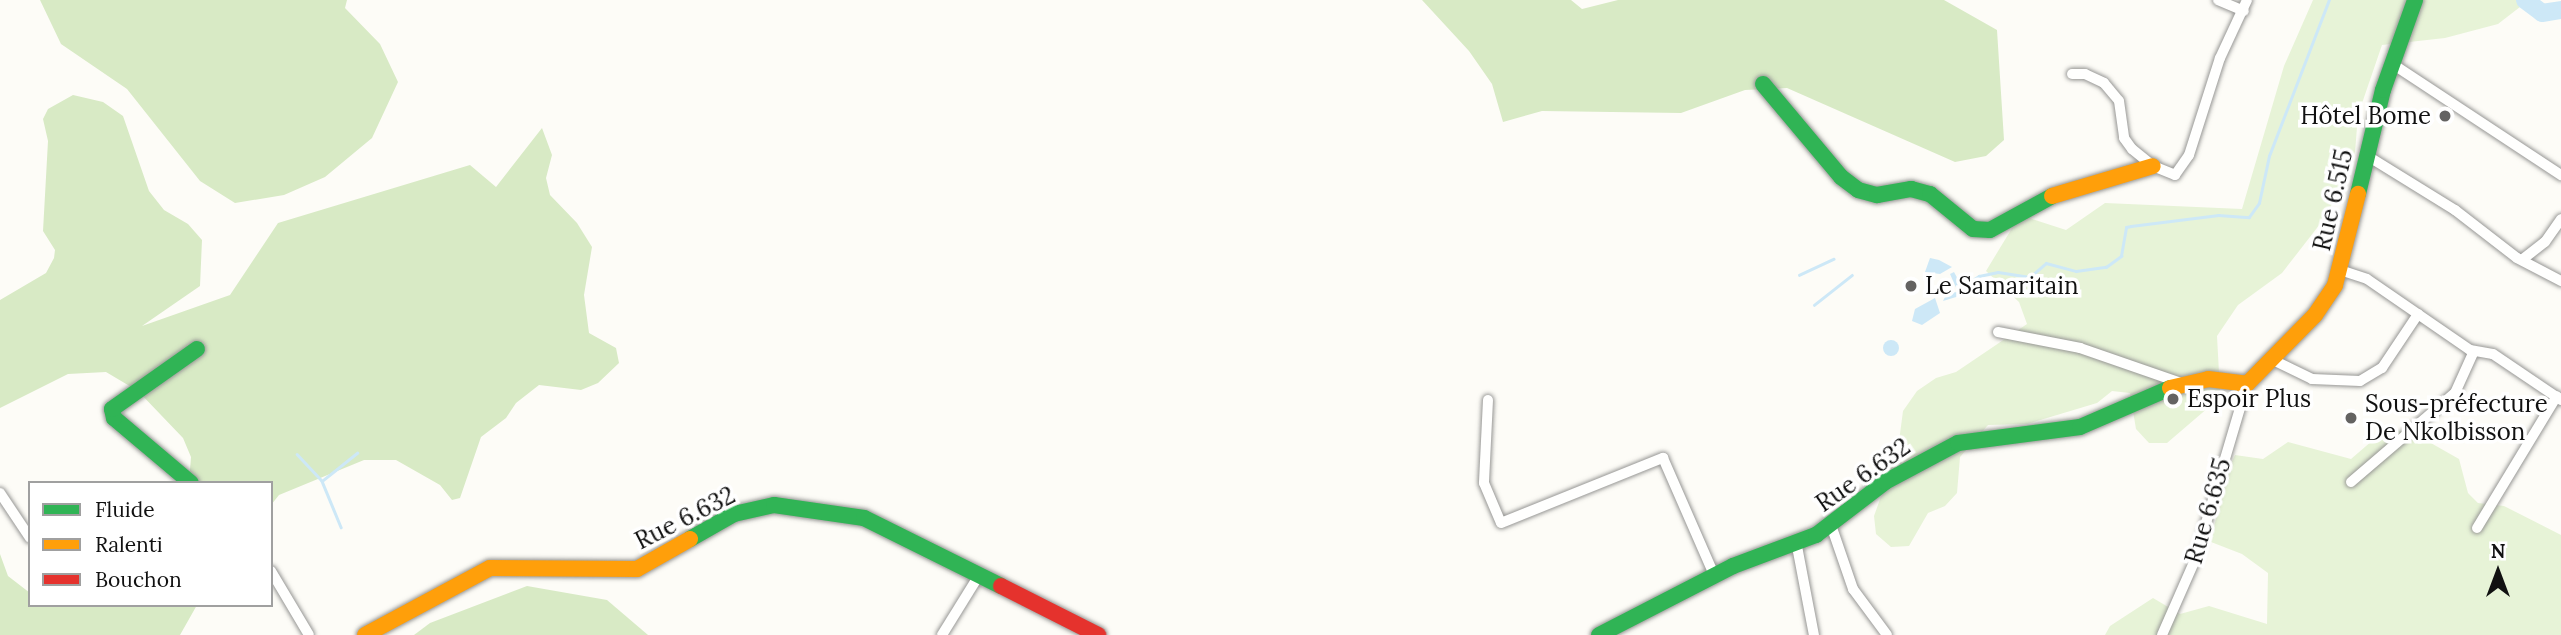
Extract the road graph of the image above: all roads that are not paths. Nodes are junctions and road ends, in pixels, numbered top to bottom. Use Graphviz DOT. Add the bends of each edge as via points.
graph roads {
  1 [pos="2218,0"];
  2 [pos="2415,0"];
  3 [pos="2245,5"];
  4 [pos="2391,63"];
  5 [pos="2072,75"];
  6 [pos="1763,84"];
  7 [pos="2366,155"];
  8 [pos="2153,166"];
  9 [pos="2561,175"];
  10 [pos="2561,219"];
  11 [pos="2523,259"];
  12 [pos="2340,270"];
  13 [pos="2561,281"];
  14 [pos="2418,314"];
  15 [pos="1998,332"];
  16 [pos="197,349"];
  17 [pos="2474,351"];
  18 [pos="2273,360"];
  19 [pos="2181,383"];
  20 [pos="2247,384"];
  21 [pos="2559,398"];
  22 [pos="1488,400"];
  23 [pos="189,481"];
  24 [pos="2351,482"];
  25 [pos="0,493"];
  26 [pos="1831,525"];
  27 [pos="2477,528"];
  28 [pos="28,535"];
  29 [pos="1796,541"];
  30 [pos="273,575"];
  31 [pos="1714,575"];
  32 [pos="978,577"];
  33 [pos="1078,631"];
  34 [pos="1608,633"];
  35 [pos="309,635"];
  36 [pos="365,635"];
  37 [pos="942,635"];
  38 [pos="1098,635"];
  39 [pos="1814,635"];
  40 [pos="1887,635"];
  41 [pos="2162,635"];
  1 -- 3 [label="street"];
  2 -- 4 [label="street, Rue 6.515"];
  3 -- 8 [label="street" via="2220,58 2189,155 2175,175"];
  4 -- 7 [label="street, Rue 6.515"];
  4 -- 9 [label="street"];
  5 -- 8 [label="street" via="2104,83 2119,100 2124,138"];
  6 -- 8 [label="street" via="1858,190 1877,195 1911,189 1930,194 1973,229 1990,230 2051,196"];
  7 -- 11 [label="street"];
  7 -- 12 [label="street, Rue 6.515"];
  10 -- 11 [label="street" via="2545,242"];
  11 -- 13 [label="street"];
  12 -- 14 [label="street" via="2367,279"];
  12 -- 18 [label="street, Rue 6.515" via="2315,315"];
  14 -- 17 [label="street"];
  14 -- 18 [label="street" via="2382,368 2360,381 2312,379"];
  15 -- 19 [label="street" via="2080,348"];
  16 -- 23 [label="street" via="112,409 114,418"];
  17 -- 21 [label="street" via="2493,354"];
  17 -- 24 [label="street" via="2455,393"];
  18 -- 20 [label="street, Rue 6.515"];
  19 -- 20 [label="street, Rue 6.632" via="2208,379"];
  19 -- 26 [label="street, Rue 6.632" via="2080,427 1958,443 1885,481"];
  20 -- 41 [label="street, Rue 6.635" via="2195,560"];
  21 -- 27 [label="street"];
  22 -- 31 [label="street" via="1483,483 1501,523 1663,458"];
  25 -- 28 [label="street"];
  26 -- 29 [label="street, Rue 6.632"];
  26 -- 40 [label="street" via="1853,589"];
  29 -- 31 [label="street, Rue 6.632"];
  29 -- 39 [label="street"];
  30 -- 35 [label="street"];
  31 -- 34 [label="street, Rue 6.632"];
  32 -- 33 [label="street, Rue 6.632"];
  32 -- 36 [label="street, Rue 6.632" via="864,519 775,505 734,514 637,569 490,568"];
  32 -- 37 [label="street"];
  33 -- 38 [label="street, Rue 6.632"];
}
